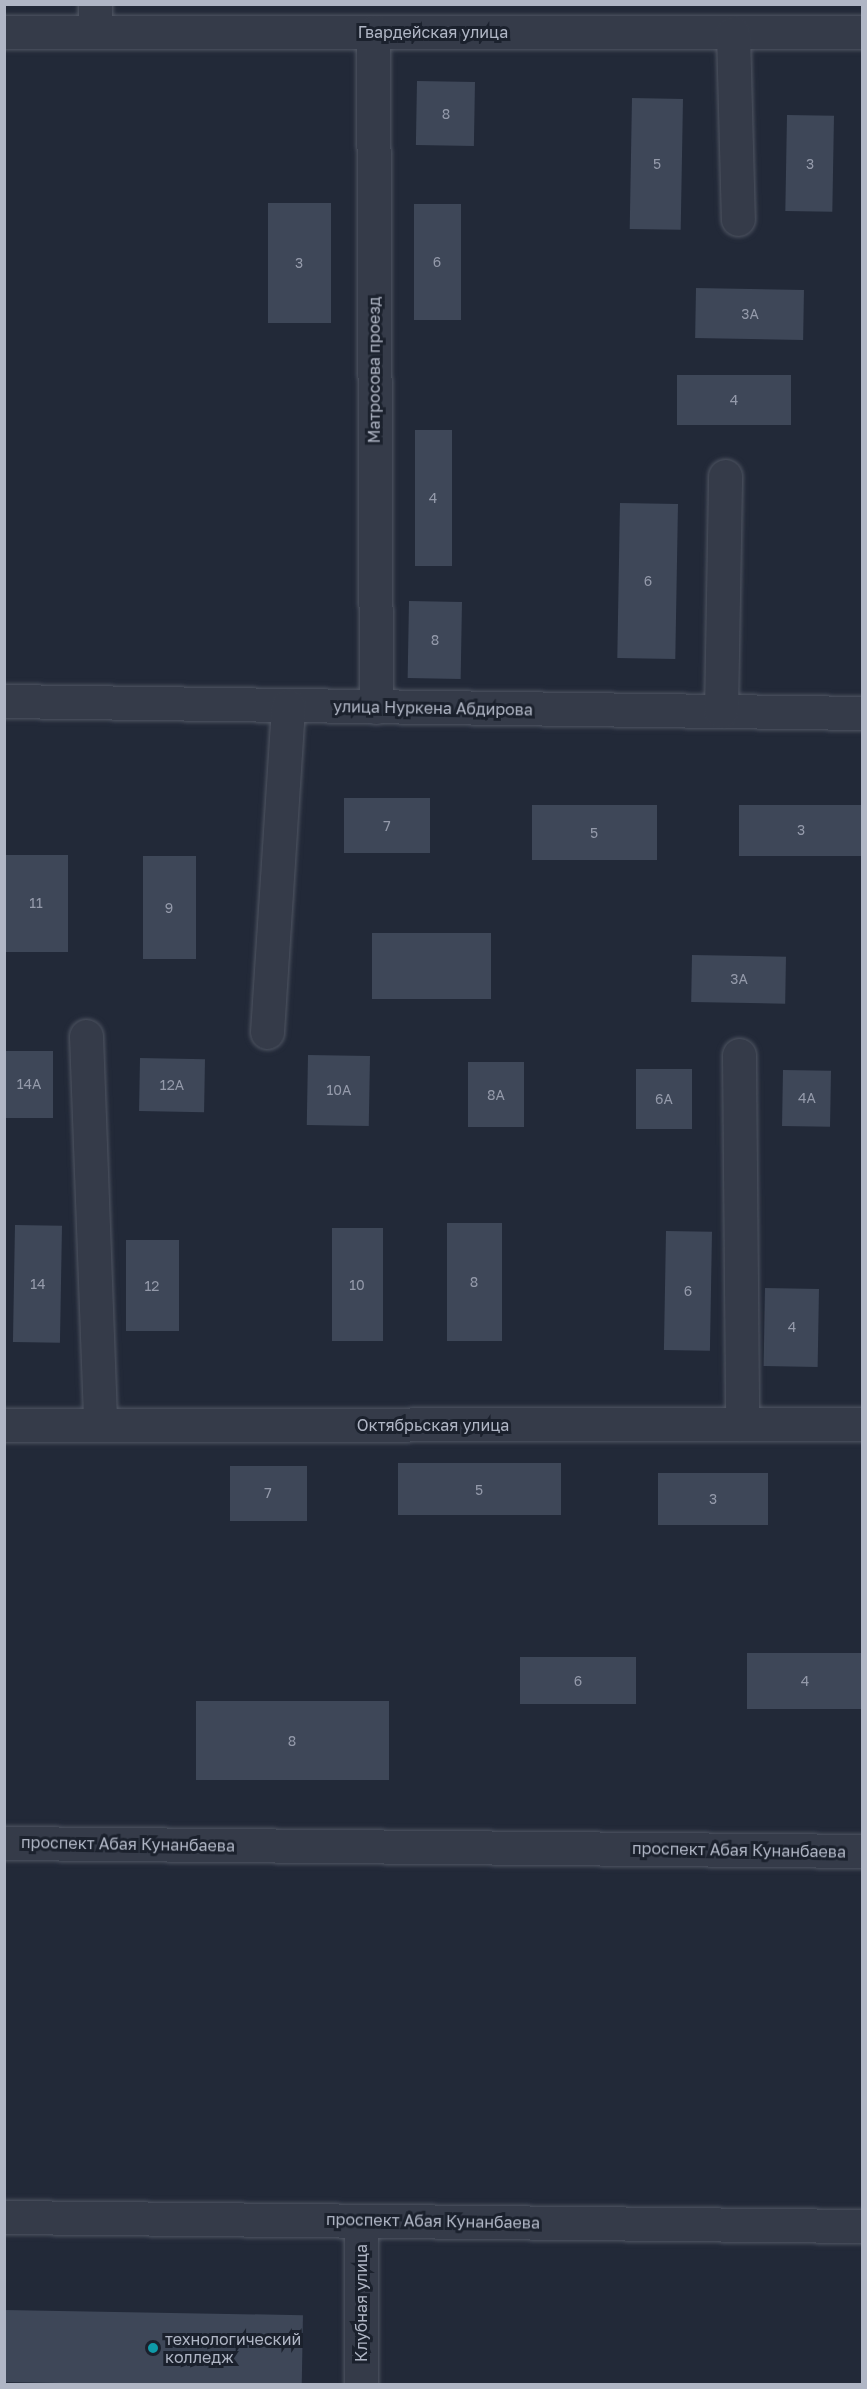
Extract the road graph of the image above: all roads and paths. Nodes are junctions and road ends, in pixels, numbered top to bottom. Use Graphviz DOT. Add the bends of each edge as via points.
graph roads {
  1 [pos="95,18"];
  2 [pos="4,32"];
  3 [pos="373,32"];
  4 [pos="862,32"];
  5 [pos="733,33"];
  6 [pos="738,219"];
  7 [pos="725,476"];
  8 [pos="4,701"];
  9 [pos="288,706"];
  10 [pos="375,707"];
  11 [pos="721,711"];
  12 [pos="862,713"];
  13 [pos="267,1032"];
  14 [pos="86,1036"];
  15 [pos="739,1055"];
  16 [pos="742,1424"];
  17 [pos="862,1424"];
  18 [pos="4,1425"];
  19 [pos="100,1425"];
  20 [pos="4,1843"];
  21 [pos="862,1851"];
  22 [pos="4,2217"];
  23 [pos="361,2221"];
  24 [pos="862,2226"];
  25 [pos="361,2385"];
  1 -- 2 [label="street, Гвардейская улица"];
  1 -- 3 [label="street, Гвардейская улица"];
  3 -- 5 [label="street, Гвардейская улица"];
  3 -- 10 [label="street, Матросова проезд"];
  4 -- 5 [label="street, Гвардейская улица"];
  5 -- 6 [label="street"];
  7 -- 11 [label="street"];
  8 -- 9 [label="street, улица Нуркена Абдирова"];
  9 -- 10 [label="street, улица Нуркена Абдирова"];
  9 -- 13 [label="street"];
  10 -- 11 [label="street, улица Нуркена Абдирова"];
  11 -- 12 [label="street, улица Нуркена Абдирова"];
  14 -- 19 [label="street"];
  15 -- 16 [label="street"];
  16 -- 17 [label="street, Октябрьская улица"];
  16 -- 19 [label="street, Октябрьская улица"];
  18 -- 19 [label="street, Октябрьская улица"];
  20 -- 21 [label="street, проспект Абая Кунанбаева"];
  22 -- 23 [label="street, проспект Абая Кунанбаева"];
  23 -- 24 [label="street, проспект Абая Кунанбаева"];
  23 -- 25 [label="street, Клубная улица"];
}
